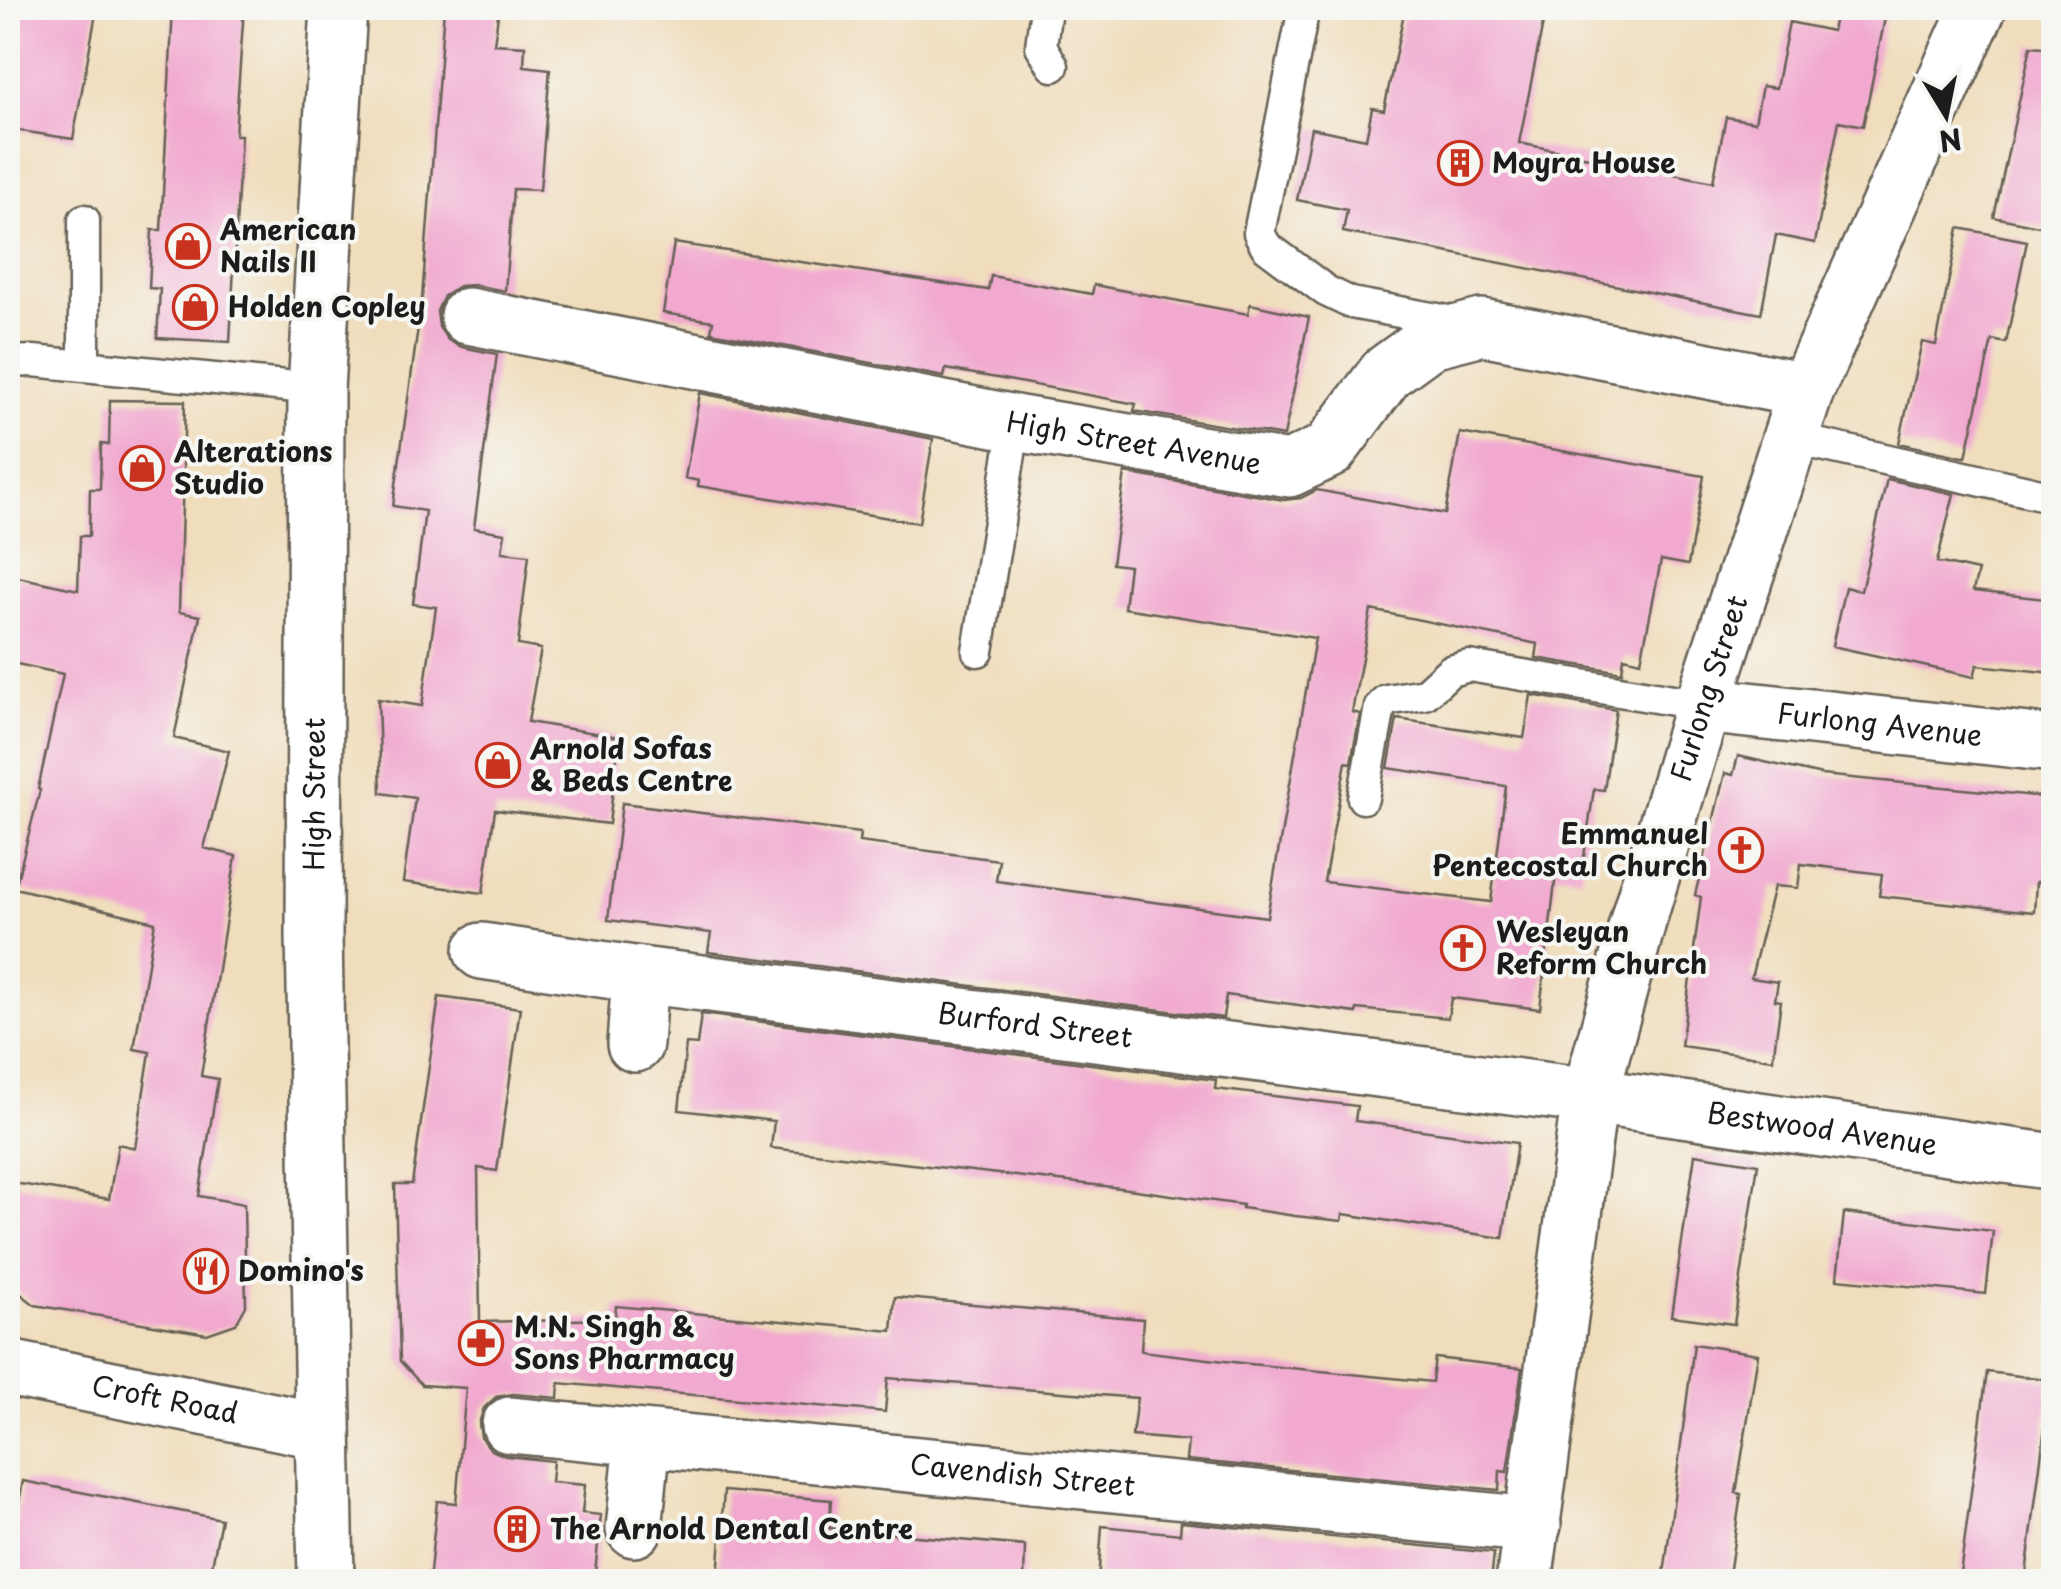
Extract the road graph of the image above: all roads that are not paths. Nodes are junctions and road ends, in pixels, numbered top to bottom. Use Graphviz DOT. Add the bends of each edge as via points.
graph roads {
  1 [pos="339,8"];
  2 [pos="1046,8"];
  3 [pos="1304,8"];
  4 [pos="1978,8"];
  5 [pos="1053,66"];
  6 [pos="84,220"];
  7 [pos="468,316"];
  8 [pos="1482,327"];
  9 [pos="8,362"];
  10 [pos="84,366"];
  11 [pos="316,389"];
  12 [pos="1798,414"];
  13 [pos="1016,423"];
  14 [pos="2054,498"];
  15 [pos="978,652"];
  16 [pos="1703,705"];
  17 [pos="2054,744"];
  18 [pos="1363,798"];
  19 [pos="482,951"];
  20 [pos="640,975"];
  21 [pos="635,1044"];
  22 [pos="1590,1096"];
  23 [pos="2054,1162"];
  24 [pos="8,1368"];
  25 [pos="510,1426"];
  26 [pos="322,1432"];
  27 [pos="643,1440"];
  28 [pos="1533,1524"];
  29 [pos="634,1529"];
  30 [pos="326,1582"];
  31 [pos="1524,1582"];
  1 -- 11 [label="street, High Street"];
  2 -- 5 [label="lane" via="1041,46"];
  3 -- 8 [label="lane" via="1260,223 1266,246 1351,303"];
  4 -- 12 [label="street, Furlong Street"];
  6 -- 10 [label="lane"];
  7 -- 13 [label="street, High Street Avenue"];
  8 -- 12 [label="street, High Street Avenue"];
  8 -- 13 [label="street, High Street Avenue" via="1431,340 1387,372 1328,450 1288,470"];
  9 -- 10 [label="lane"];
  10 -- 11 [label="lane"];
  11 -- 26 [label="street, High Street" via="314,935"];
  12 -- 14 [label="lane"];
  12 -- 16 [label="street, Furlong Street"];
  13 -- 15 [label="lane"];
  16 -- 17 [label="street, Furlong Avenue"];
  16 -- 18 [label="lane" via="1469,666 1450,672 1425,694 1386,700 1380,707"];
  16 -- 22 [label="street, Furlong Street"];
  19 -- 20 [label="street, Burford Street"];
  20 -- 21 [label="street"];
  20 -- 22 [label="street, Burford Street"];
  22 -- 23 [label="street, Bestwood Avenue"];
  22 -- 28 [label="street, Furlong Street"];
  24 -- 26 [label="street, Croft Road"];
  25 -- 27 [label="street, Cavendish Street"];
  26 -- 30 [label="street, High Street"];
  27 -- 28 [label="street, Cavendish Street"];
  27 -- 29 [label="street"];
  28 -- 31 [label="street, Furlong Street"];
}
